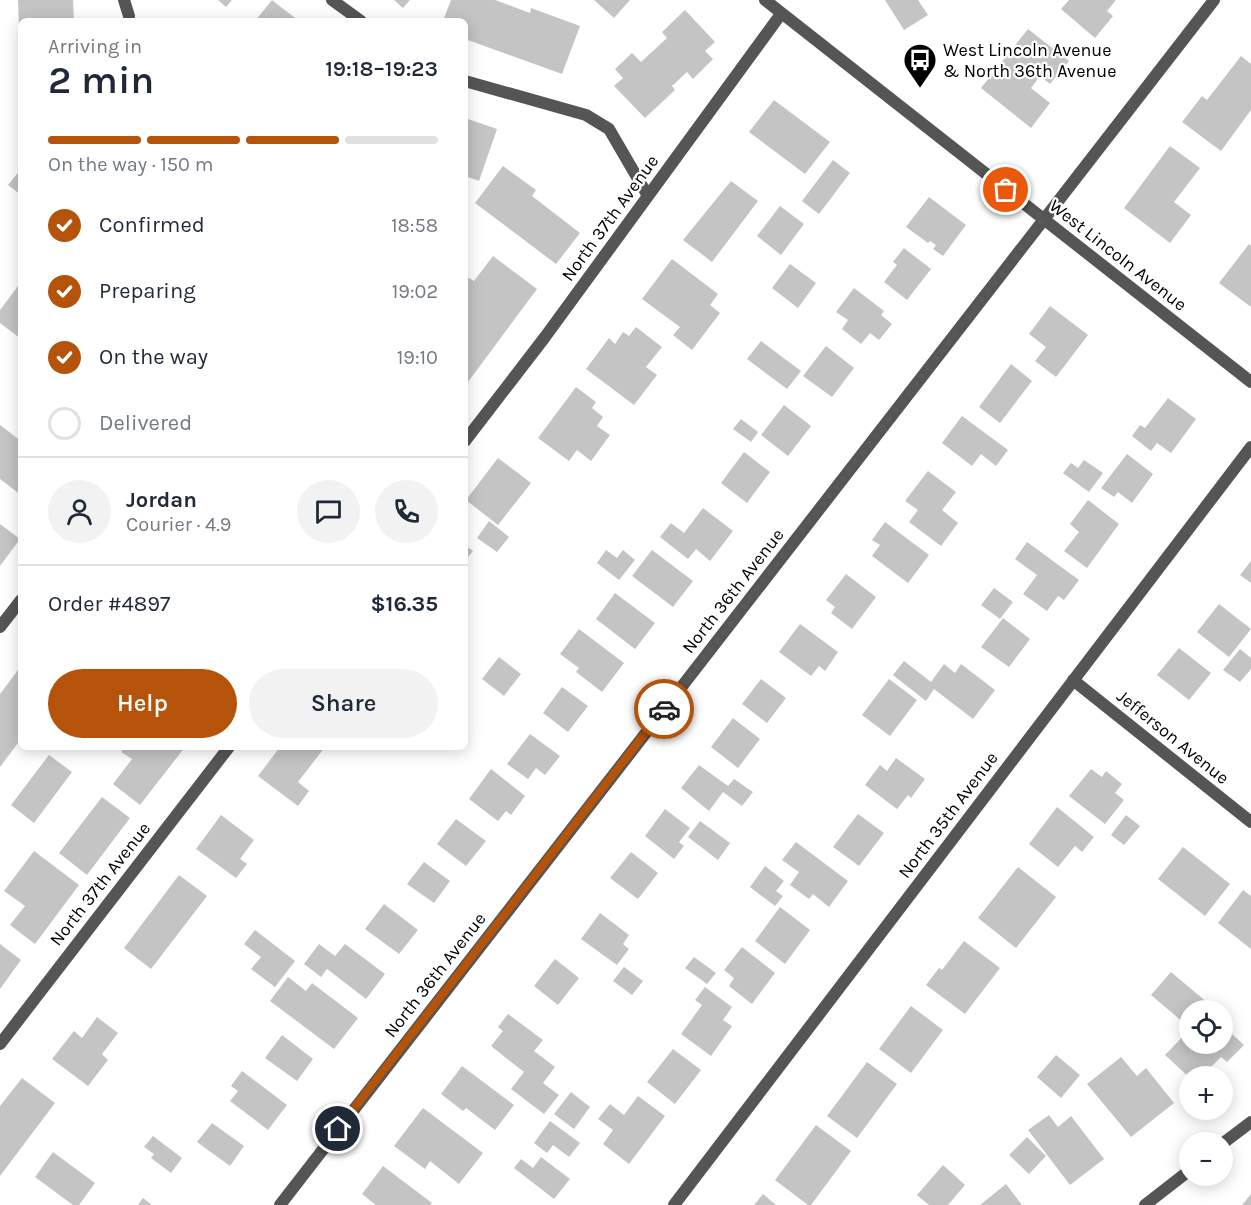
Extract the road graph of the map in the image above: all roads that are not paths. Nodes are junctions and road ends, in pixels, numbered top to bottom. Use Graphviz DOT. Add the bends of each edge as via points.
graph roads {
  1 [pos="124,0"];
  2 [pos="332,0"];
  3 [pos="765,0"];
  4 [pos="1214,0"];
  5 [pos="781,14"];
  6 [pos="129,16"];
  7 [pos="357,18"];
  8 [pos="468,82"];
  9 [pos="648,196"];
  10 [pos="1044,219"];
  11 [pos="1251,381"];
  12 [pos="468,437"];
  13 [pos="1251,447"];
  14 [pos="18,604"];
  15 [pos="0,627"];
  16 [pos="1073,680"];
  17 [pos="227,750"];
  18 [pos="1251,822"];
  19 [pos="0,1044"];
  20 [pos="1251,1122"];
  21 [pos="1233,1136"];
  22 [pos="1179,1179"];
  23 [pos="280,1205"];
  24 [pos="674,1205"];
  25 [pos="1145,1205"];
  1 -- 6 [label="street"];
  2 -- 7 [label="street"];
  3 -- 5 [label="street, West Lincoln Avenue"];
  4 -- 10 [label="street, North 36th Avenue"];
  5 -- 9 [label="street, North 37th Avenue"];
  5 -- 10 [label="street, West Lincoln Avenue"];
  8 -- 9 [label="street" via="586,115 609,129"];
  9 -- 12 [label="street, North 37th Avenue"];
  10 -- 11 [label="street, West Lincoln Avenue"];
  10 -- 23 [label="street, North 36th Avenue"];
  13 -- 16 [label="street, North 35th Avenue"];
  14 -- 15 [label="street"];
  16 -- 18 [label="street, Jefferson Avenue"];
  16 -- 24 [label="street, North 35th Avenue"];
  17 -- 19 [label="street, North 37th Avenue"];
  20 -- 21 [label="street"];
  22 -- 25 [label="street"];
}
